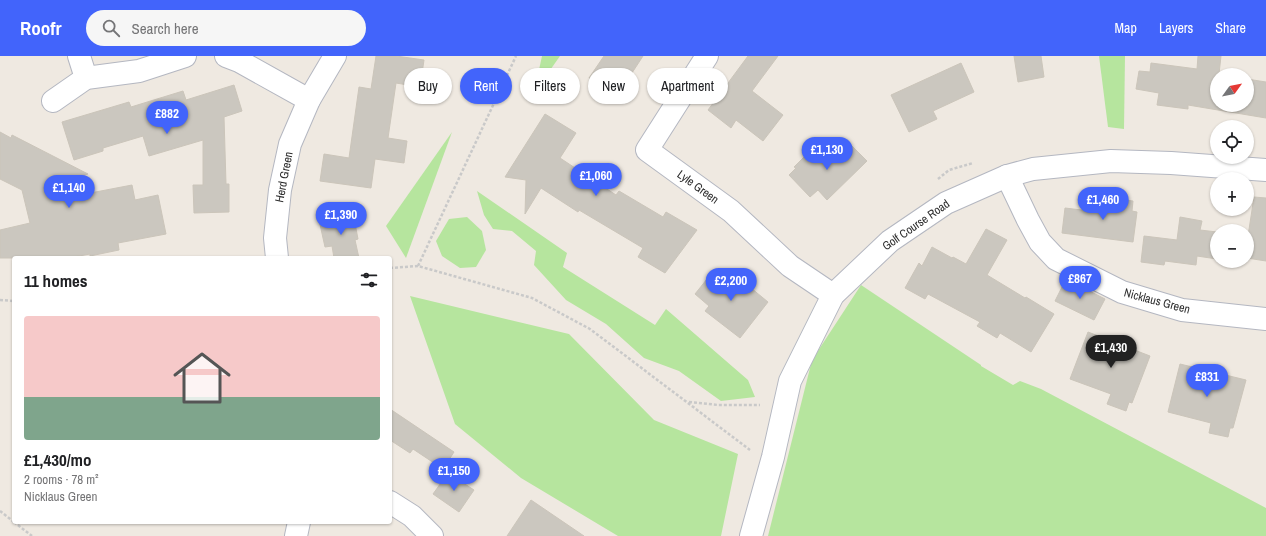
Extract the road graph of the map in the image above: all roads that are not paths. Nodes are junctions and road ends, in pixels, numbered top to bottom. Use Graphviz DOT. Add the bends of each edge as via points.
graph roads {
  1 [pos="79,56"];
  2 [pos="184,56"];
  3 [pos="226,56"];
  4 [pos="335,56"];
  5 [pos="708,56"];
  6 [pos="86,78"];
  7 [pos="309,100"];
  8 [pos="53,101"];
  9 [pos="1266,170"];
  10 [pos="1007,176"];
  11 [pos="277,256"];
  12 [pos="833,295"];
  13 [pos="1266,319"];
  14 [pos="392,503"];
  15 [pos="299,524"];
  16 [pos="296,536"];
  17 [pos="432,536"];
  18 [pos="752,536"];
  1 -- 6 [label="street"];
  2 -- 6 [label="street" via="139,71"];
  3 -- 7 [label="street"];
  4 -- 7 [label="street, Herd Green"];
  5 -- 12 [label="street, Lyle Green" via="647,150 731,210 790,266"];
  6 -- 8 [label="street"];
  7 -- 11 [label="street, Herd Green" via="290,144 280,190 274,238"];
  9 -- 10 [label="street, Golf Course Road" via="1111,161 1033,169"];
  10 -- 12 [label="street, Golf Course Road" via="946,203 890,241"];
  10 -- 13 [label="street, Nicklaus Green" via="1040,242 1056,259 1122,292 1182,310"];
  12 -- 18 [label="street, Golf Course Road" via="790,381"];
  14 -- 17 [label="street" via="412,516"];
  15 -- 16 [label="street"];
}
